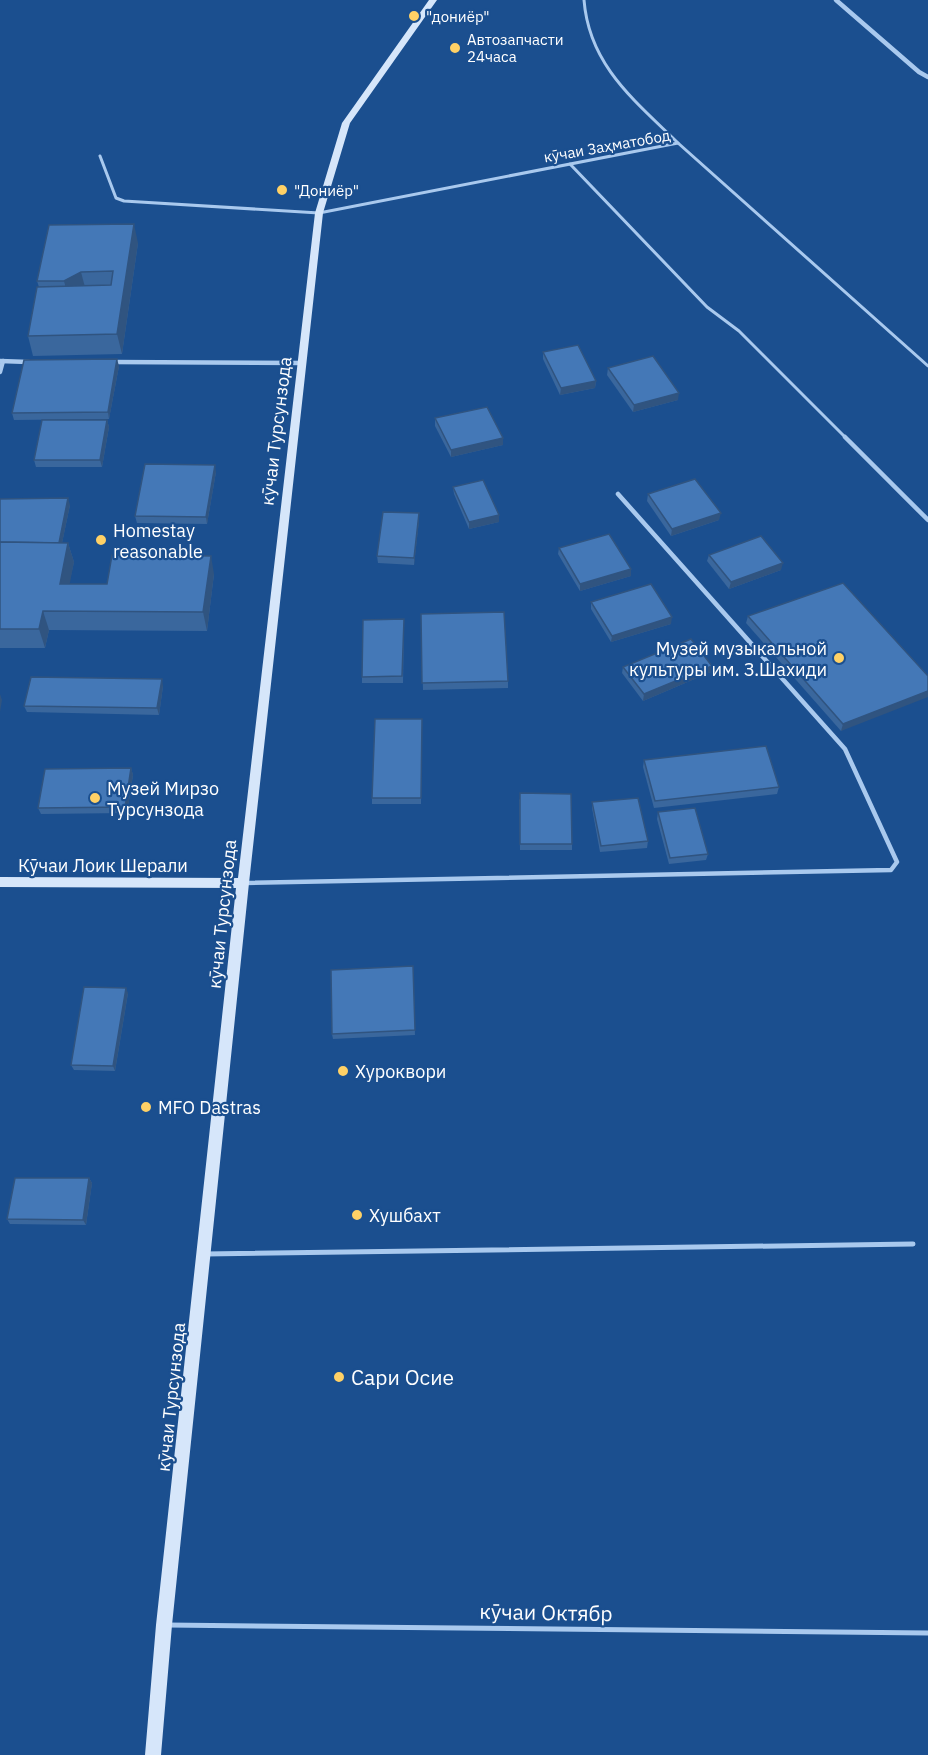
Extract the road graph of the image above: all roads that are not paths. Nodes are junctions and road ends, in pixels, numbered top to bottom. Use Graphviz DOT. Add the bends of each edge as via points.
graph roads {
  1 [pos="434,0"];
  2 [pos="584,0"];
  3 [pos="836,0"];
  4 [pos="928,77"];
  5 [pos="678,143"];
  6 [pos="100,156"];
  7 [pos="570,164"];
  8 [pos="319,213"];
  9 [pos="1,361"];
  10 [pos="39,362"];
  11 [pos="110,362"];
  12 [pos="302,363"];
  13 [pos="928,366"];
  14 [pos="0,372"];
  15 [pos="618,494"];
  16 [pos="928,520"];
  17 [pos="0,882"];
  18 [pos="243,883"];
  19 [pos="913,1244"];
  20 [pos="205,1254"];
  21 [pos="164,1625"];
  22 [pos="928,1633"];
  23 [pos="153,1755"];
  1 -- 8 [label="main road, кӯчаи Турсунзода" via="346,123"];
  2 -- 5 [label="lane" via="583,17 602,64"];
  3 -- 4 [label="street"];
  5 -- 7 [label="lane, кӯчаи Заҳматобод"];
  5 -- 13 [label="lane, кӯчаи Заҳматобод"];
  6 -- 8 [label="lane, кӯчаи Заҳматобод" via="116,198 124,201"];
  7 -- 8 [label="lane, кӯчаи Заҳматобод"];
  7 -- 16 [label="lane" via="706,307 739,331"];
  8 -- 12 [label="main road, кӯчаи Турсунзода"];
  9 -- 10 [label="street"];
  9 -- 14 [label="street"];
  11 -- 12 [label="street"];
  12 -- 18 [label="main road, кӯчаи Турсунзода"];
  15 -- 18 [label="lane" via="844,749 897,862 891,870"];
  17 -- 18 [label="main road, Кӯчаи Лоик Шерали"];
  18 -- 20 [label="main road, кӯчаи Турсунзода"];
  19 -- 20 [label="lane"];
  20 -- 21 [label="main road, кӯчаи Турсунзода"];
  21 -- 22 [label="lane, кӯчаи Октябр"];
  21 -- 23 [label="main road, кӯчаи Турсунзода"];
}
